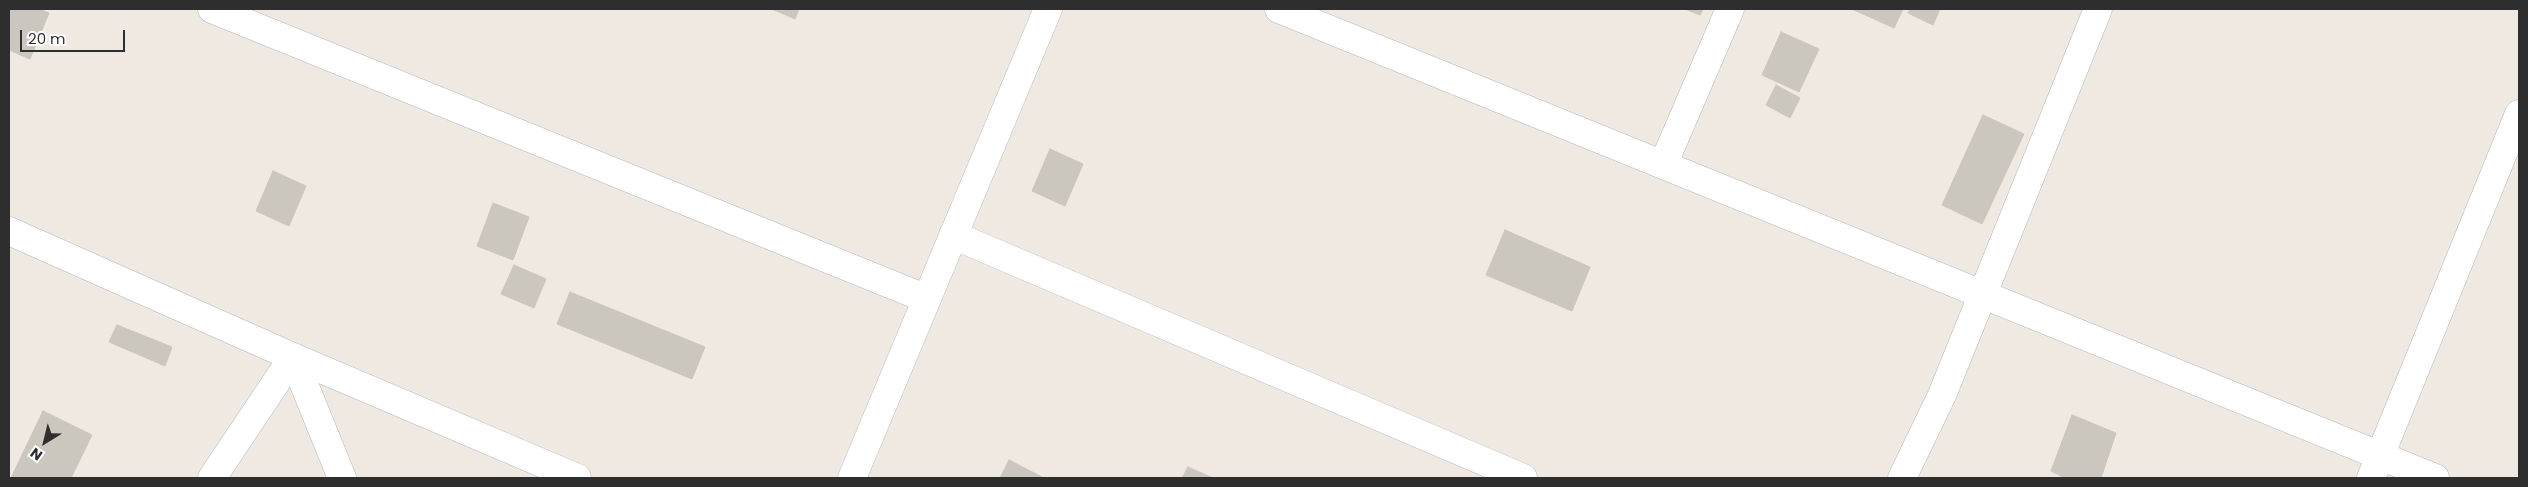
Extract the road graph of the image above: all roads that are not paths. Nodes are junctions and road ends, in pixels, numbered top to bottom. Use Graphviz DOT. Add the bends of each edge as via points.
graph roads {
  1 [pos="212,9"];
  2 [pos="1048,9"];
  3 [pos="1279,9"];
  4 [pos="1730,9"];
  5 [pos="2098,9"];
  6 [pos="2519,114"];
  7 [pos="1663,164"];
  8 [pos="9,231"];
  9 [pos="953,235"];
  10 [pos="1983,294"];
  11 [pos="927,299"];
  12 [pos="293,358"];
  13 [pos="2376,466"];
  14 [pos="212,478"];
  15 [pos="342,478"];
  16 [pos="577,478"];
  17 [pos="852,478"];
  18 [pos="1523,478"];
  19 [pos="1902,478"];
  20 [pos="2435,478"];
  1 -- 11 [label="street"];
  2 -- 9 [label="street"];
  3 -- 7 [label="street"];
  4 -- 7 [label="street"];
  5 -- 10 [label="street"];
  6 -- 13 [label="street"];
  7 -- 10 [label="street"];
  8 -- 12 [label="street"];
  9 -- 11 [label="street"];
  9 -- 18 [label="street"];
  10 -- 13 [label="street"];
  10 -- 19 [label="street" via="1942,395"];
  11 -- 17 [label="street"];
  12 -- 14 [label="street"];
  12 -- 15 [label="street"];
  12 -- 16 [label="street"];
  13 -- 20 [label="street"];
}
